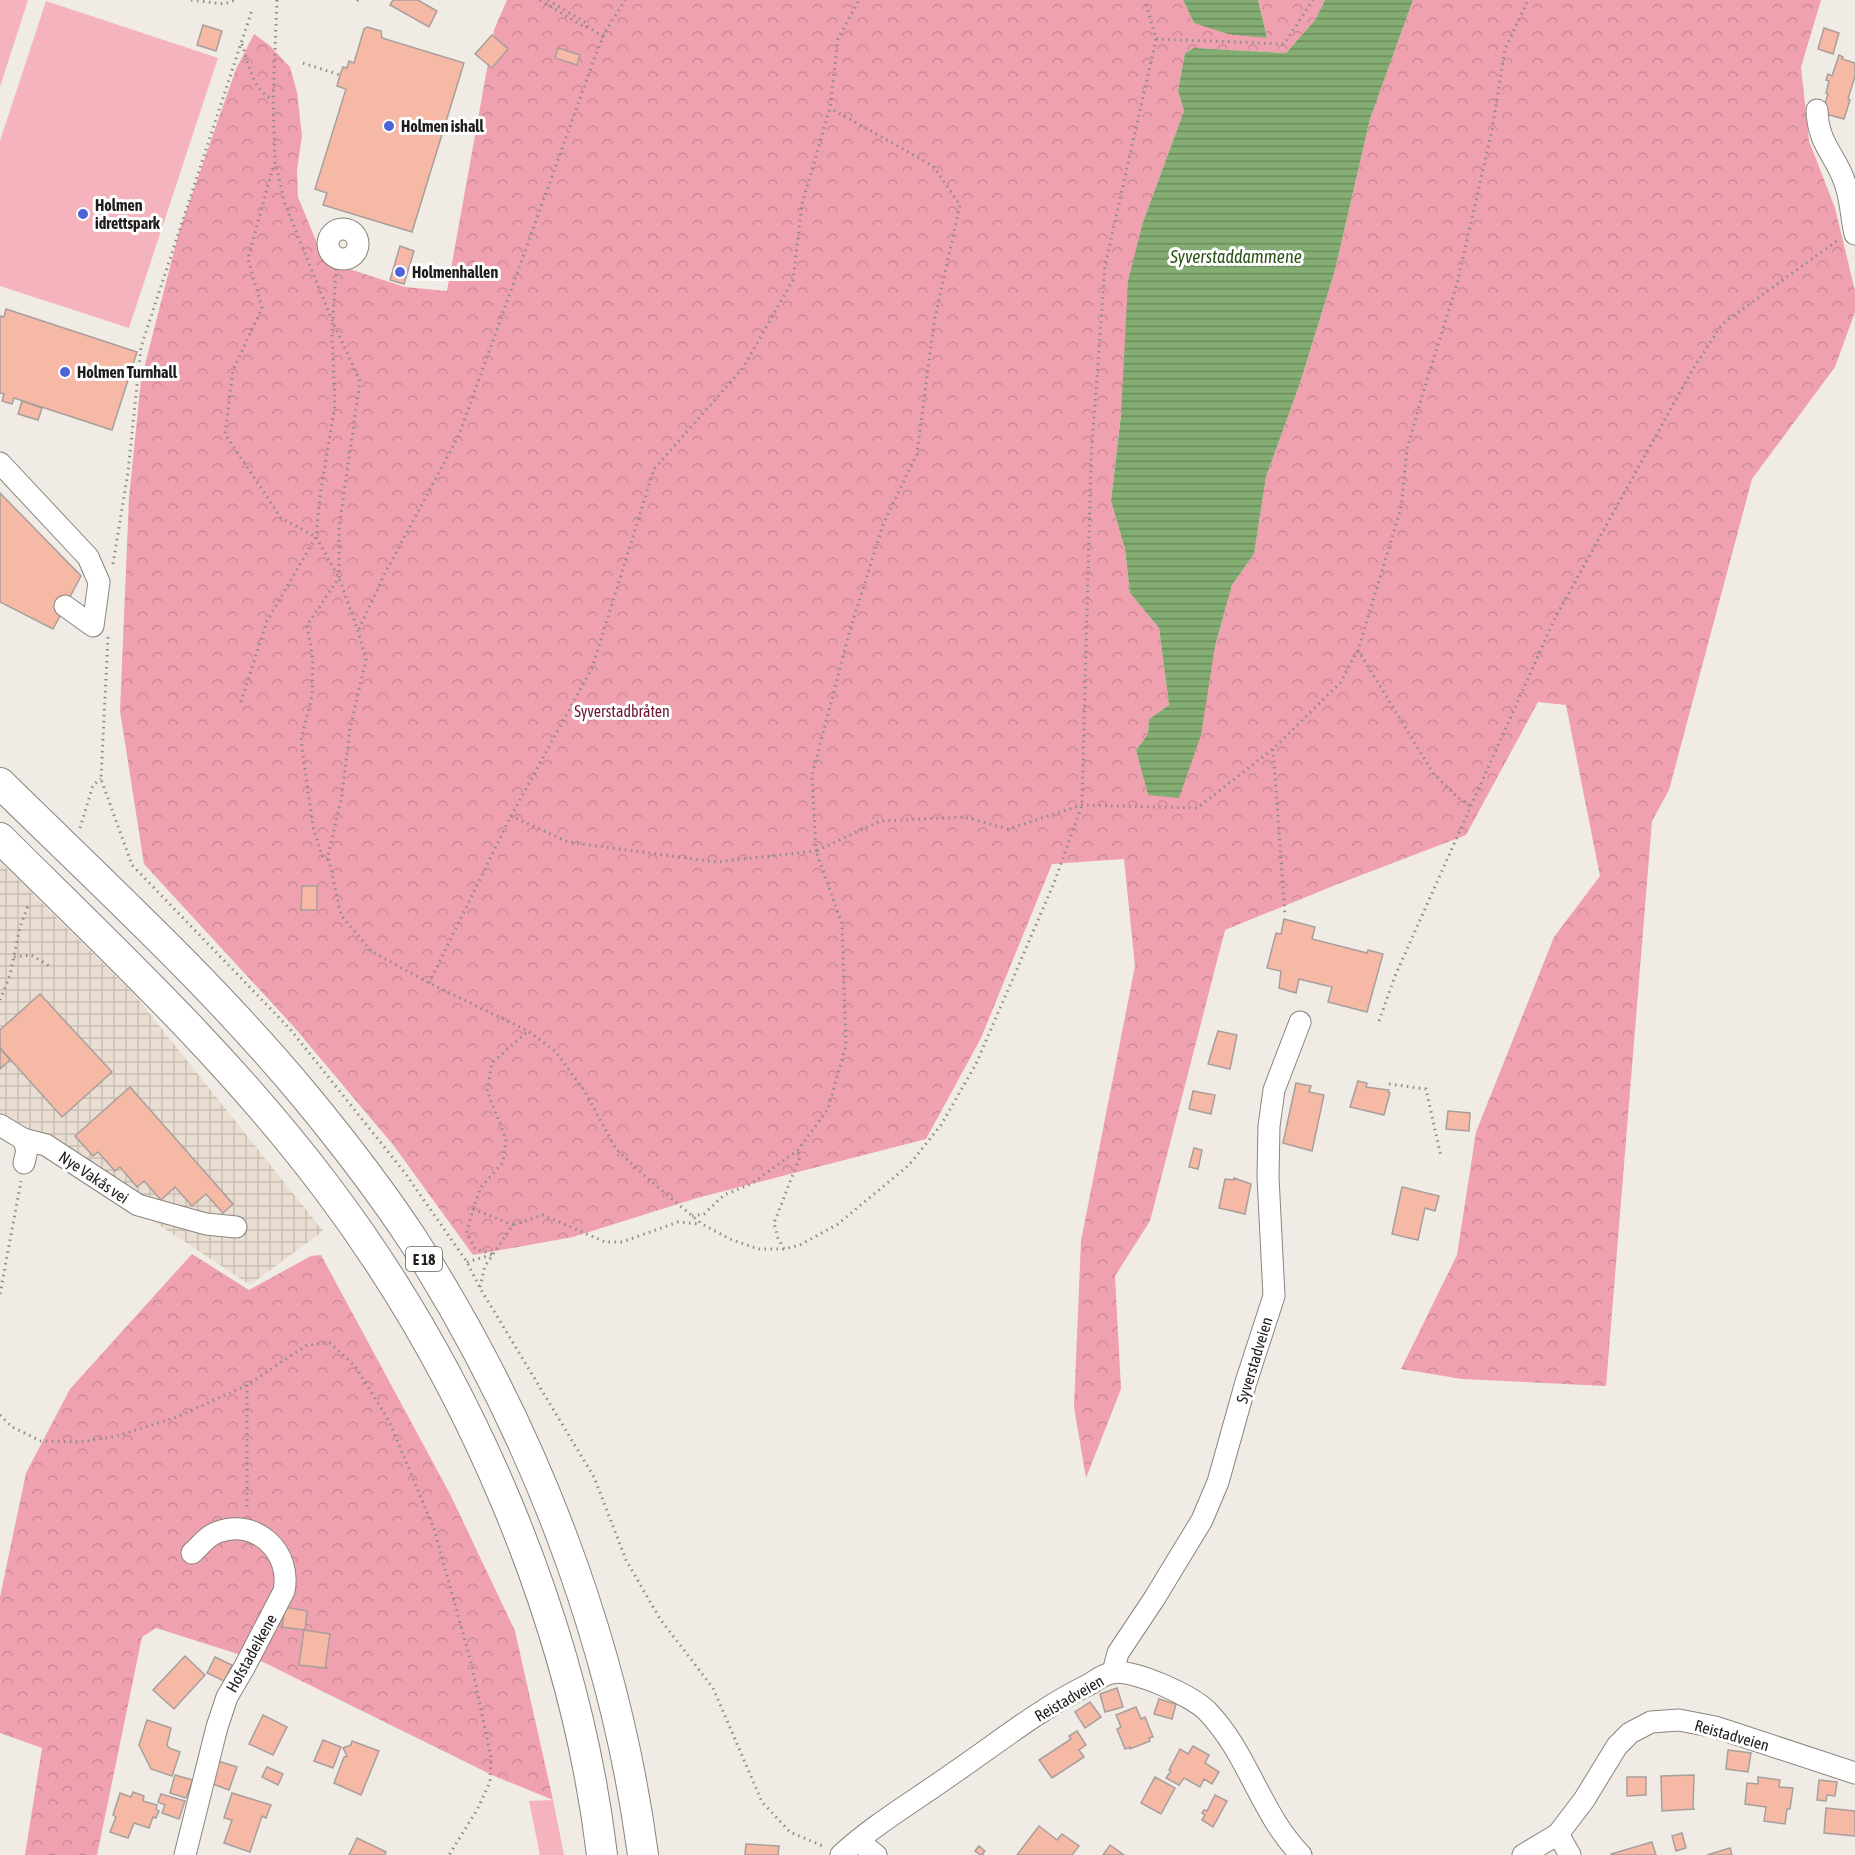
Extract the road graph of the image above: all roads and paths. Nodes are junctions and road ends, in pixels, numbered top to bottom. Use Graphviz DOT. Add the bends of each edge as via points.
graph roads {
  1 [pos="191,0"];
  2 [pos="235,0"];
  3 [pos="277,0"];
  4 [pos="540,0"];
  5 [pos="548,0"];
  6 [pos="625,0"];
  7 [pos="859,0"];
  8 [pos="1145,0"];
  9 [pos="1313,0"];
  10 [pos="1528,0"];
  11 [pos="252,9"];
  12 [pos="587,26"];
  13 [pos="603,37"];
  14 [pos="1156,39"];
  15 [pos="242,42"];
  16 [pos="303,63"];
  17 [pos="340,75"];
  18 [pos="273,100"];
  19 [pos="830,108"];
  20 [pos="1817,110"];
  21 [pos="274,162"];
  22 [pos="1854,230"];
  23 [pos="337,257"];
  24 [pos="332,320"];
  25 [pos="0,463"];
  26 [pos="316,537"];
  27 [pos="112,570"];
  28 [pos="339,578"];
  29 [pos="64,606"];
  30 [pos="109,628"];
  31 [pos="358,631"];
  32 [pos="1359,650"];
  33 [pos="241,702"];
  34 [pos="1272,749"];
  35 [pos="101,779"];
  36 [pos="0,783"];
  37 [pos="1082,805"];
  38 [pos="1472,807"];
  39 [pos="511,816"];
  40 [pos="78,832"];
  41 [pos="0,838"];
  42 [pos="816,851"];
  43 [pos="329,861"];
  44 [pos="29,903"];
  45 [pos="1285,915"];
  46 [pos="14,957"];
  47 [pos="51,967"];
  48 [pos="429,983"];
  49 [pos="0,1000"];
  50 [pos="1300,1022"];
  51 [pos="1379,1022"];
  52 [pos="528,1031"];
  53 [pos="1389,1084"];
  54 [pos="0,1125"];
  55 [pos="23,1139"];
  56 [pos="798,1150"];
  57 [pos="1441,1157"];
  58 [pos="24,1163"];
  59 [pos="473,1209"];
  60 [pos="692,1216"];
  61 [pos="702,1224"];
  62 [pos="513,1225"];
  63 [pos="236,1227"];
  64 [pos="784,1248"];
  65 [pos="492,1254"];
  66 [pos="467,1262"];
  67 [pos="480,1288"];
  68 [pos="0,1294"];
  69 [pos="247,1385"];
  70 [pos="0,1414"];
  71 [pos="248,1530"];
  72 [pos="192,1553"];
  73 [pos="1113,1672"];
  74 [pos="1855,1773"];
  75 [pos="1558,1834"];
  76 [pos="847,1850"];
  77 [pos="184,1855"];
  78 [pos="449,1855"];
  79 [pos="602,1855"];
  80 [pos="643,1855"];
  81 [pos="876,1855"];
  82 [pos="1301,1855"];
  83 [pos="1523,1855"];
  84 [pos="1570,1855"];
  1 -- 2 [label="path" via="224,4"];
  3 -- 18 [label="path"];
  4 -- 12 [label="path"];
  5 -- 12 [label="path"];
  6 -- 13 [label="path"];
  7 -- 19 [label="path" via="838,39"];
  8 -- 14 [label="path"];
  9 -- 14 [label="path" via="1284,44"];
  10 -- 32 [label="path" via="1505,49 1492,130 1457,284 1407,449 1401,508"];
  11 -- 15 [label="path"];
  12 -- 13 [label="path"];
  13 -- 31 [label="path" via="459,435"];
  14 -- 37 [label="path" via="1105,266 1091,460"];
  15 -- 18 [label="path" via="253,79 264,95"];
  15 -- 27 [label="path" via="141,347 128,472"];
  16 -- 17 [label="path"];
  18 -- 21 [label="path"];
  19 -- 39 [label="path" via="802,204 793,280 743,368 654,469 592,668"];
  19 -- 42 [label="path" via="933,166 960,205 934,322 917,454 884,522 850,630 812,775"];
  20 -- 22 [label="street" via="1823,144 1846,184"];
  21 -- 24 [label="path" via="285,204"];
  21 -- 26 [label="path" via="248,259 262,308 233,370 225,434 281,518"];
  22 -- 38 [label="path" via="1722,324 1690,374 1555,618"];
  23 -- 24 [label="path"];
  24 -- 26 [label="path" via="335,404"];
  24 -- 28 [label="path" via="360,381 339,528"];
  25 -- 29 [label="street" via="88,557 99,582 93,626"];
  26 -- 28 [label="path"];
  26 -- 33 [label="path" via="267,621"];
  28 -- 31 [label="path"];
  28 -- 43 [label="path" via="307,625 313,660 312,696 301,740 313,827 322,856"];
  30 -- 35 [label="path"];
  31 -- 43 [label="path" via="366,659 350,729"];
  32 -- 34 [label="path" via="1340,683"];
  32 -- 38 [label="path" via="1433,773"];
  34 -- 37 [label="path" via="1197,808"];
  34 -- 45 [label="path"];
  35 -- 40 [label="path" via="93,785"];
  35 -- 66 [label="path" via="132,866 290,1029 405,1173"];
  36 -- 80 [label="highway, E 18" via="206,985 304,1095 359,1164 457,1312 508,1410 552,1510 587,1609 616,1708"];
  37 -- 42 [label="path" via="1008,829 964,817 880,821"];
  37 -- 64 [label="path" via="1054,883 976,1064 941,1125 909,1165 838,1224 800,1245"];
  38 -- 51 [label="path" via="1395,976"];
  39 -- 42 [label="path" via="568,842 717,862"];
  39 -- 48 [label="path"];
  41 -- 79 [label="highway, E 18" via="180,1016 274,1122 328,1189 423,1332 517,1527 554,1631 579,1719"];
  42 -- 56 [label="path" via="842,924 846,1045 828,1108"];
  43 -- 48 [label="path" via="341,915 371,951"];
  44 -- 46 [label="path"];
  46 -- 47 [label="path" via="31,955"];
  46 -- 49 [label="path"];
  48 -- 52 [label="path"];
  50 -- 73 [label="street, Syverstadveien" via="1274,1090 1269,1126 1274,1296 1218,1482 1202,1520 1118,1653"];
  52 -- 59 [label="path" via="492,1063 488,1091 506,1140 503,1162 481,1187"];
  52 -- 60 [label="path" via="555,1051 584,1090 616,1149"];
  53 -- 57 [label="path" via="1426,1089"];
  54 -- 55 [label="street, Nye Vakås vei"];
  55 -- 58 [label="street" via="27,1150"];
  55 -- 63 [label="street, Nye Vakås vei" via="46,1145 138,1205 206,1224"];
  56 -- 60 [label="path" via="751,1184 724,1195 704,1214"];
  56 -- 64 [label="path" via="799,1159 774,1223"];
  58 -- 68 [label="path"];
  59 -- 62 [label="path"];
  59 -- 65 [label="path" via="467,1233 475,1249"];
  60 -- 61 [label="path"];
  61 -- 62 [label="path" via="678,1222 622,1242 605,1242 543,1215"];
  61 -- 64 [label="path" via="758,1249"];
  62 -- 65 [label="path"];
  65 -- 66 [label="path"];
  65 -- 67 [label="path"];
  66 -- 67 [label="path"];
  67 -- 76 [label="path" via="594,1477 626,1560 660,1619 713,1688 762,1802 790,1832"];
  69 -- 70 [label="path" via="177,1416 117,1436 81,1442 41,1441 12,1427"];
  69 -- 71 [label="path"];
  69 -- 78 [label="path" via="307,1345 330,1343 355,1366 389,1421 434,1528 471,1662 491,1757 490,1782 482,1801"];
  71 -- 72 [label="street" via="231,1528 217,1532"];
  71 -- 77 [label="street, Hofstadeikene" via="260,1534 280,1555 286,1584 227,1697"];
  73 -- 76 [label="street, Reistadveien" via="1062,1698"];
  73 -- 82 [label="street, Reistadveien" via="1150,1679 1187,1696 1206,1710 1238,1751 1275,1821"];
  74 -- 75 [label="street, Reistadveien" via="1714,1727 1679,1720 1651,1722 1630,1733 1617,1746"];
  75 -- 83 [label="street, Reistadveien"];
  75 -- 84 [label="street"];
  76 -- 81 [label="street"];
}
